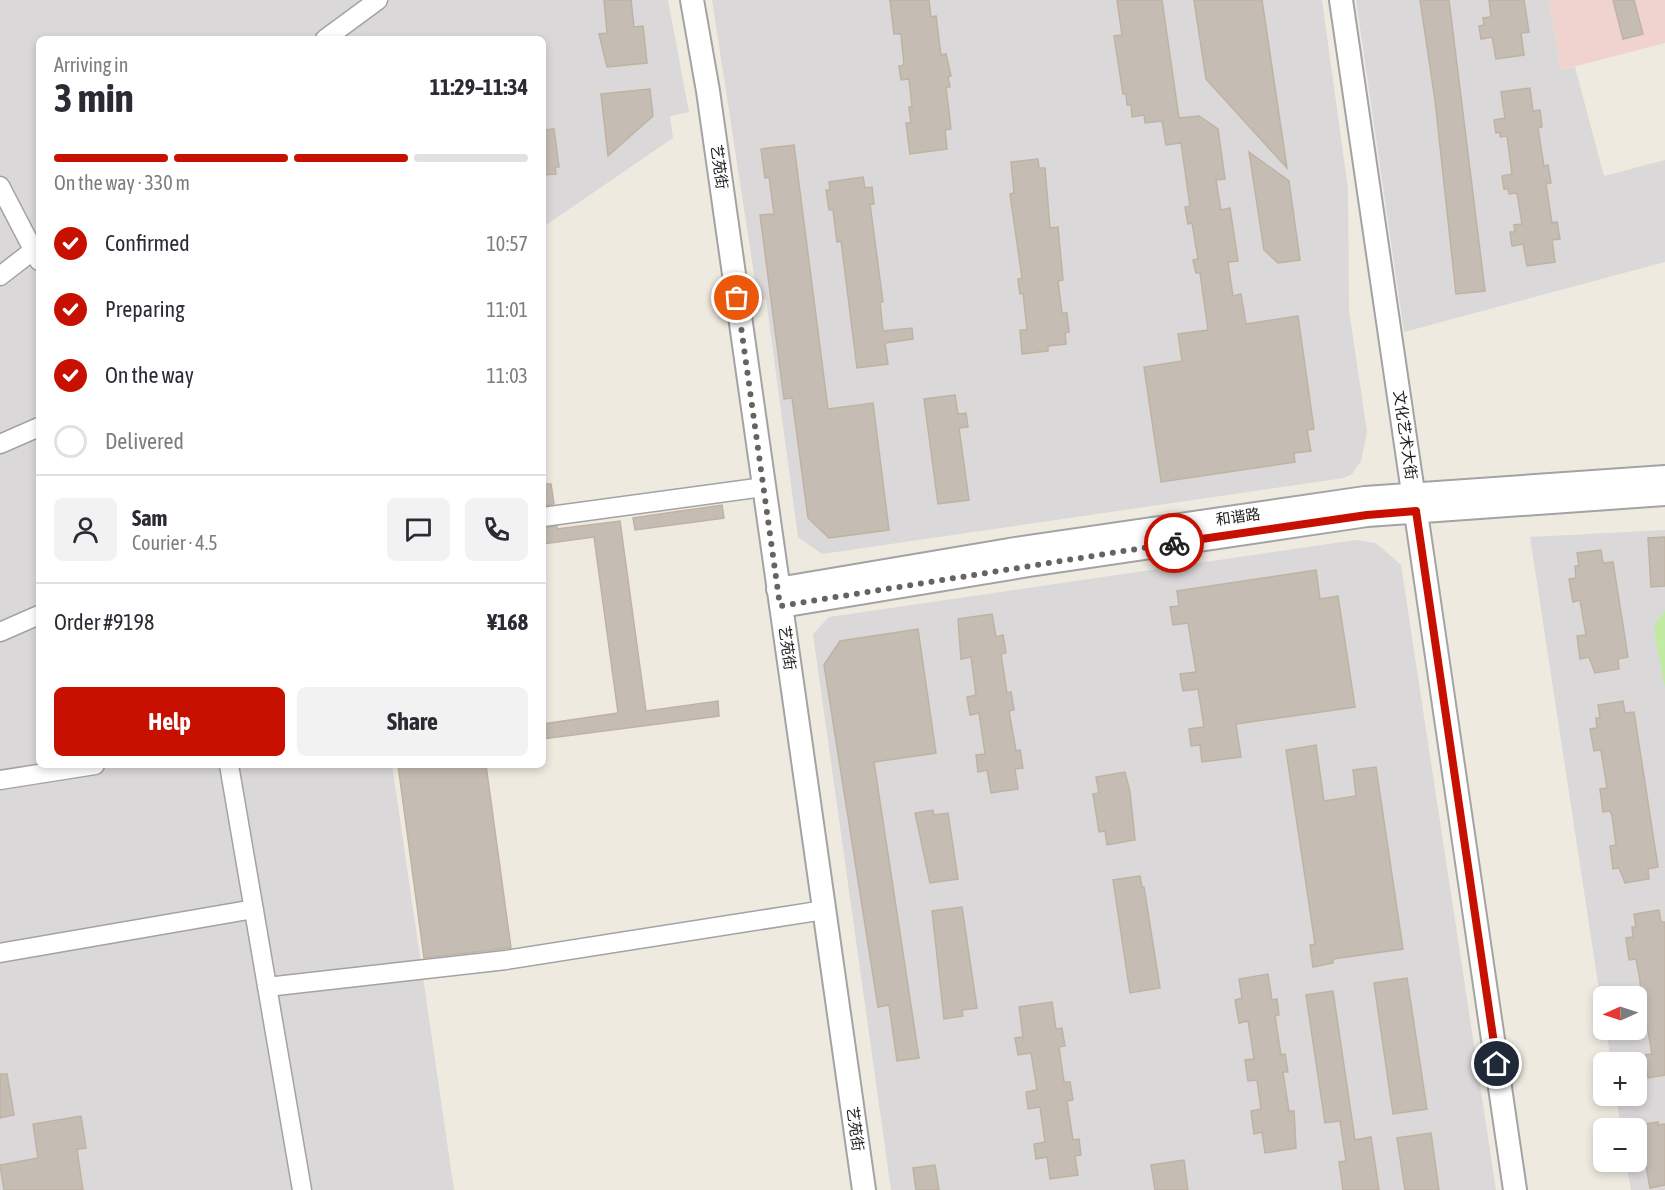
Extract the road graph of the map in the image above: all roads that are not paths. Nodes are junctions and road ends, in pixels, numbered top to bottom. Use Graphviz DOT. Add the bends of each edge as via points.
graph roads {
  1 [pos="378,0"];
  2 [pos="692,0"];
  3 [pos="1341,0"];
  4 [pos="329,36"];
  5 [pos="0,186"];
  6 [pos="36,250"];
  7 [pos="36,253"];
  8 [pos="0,276"];
  9 [pos="36,428"];
  10 [pos="0,444"];
  11 [pos="1665,477"];
  12 [pos="764,487"];
  13 [pos="1665,494"];
  14 [pos="1415,503"];
  15 [pos="546,517"];
  16 [pos="779,597"];
  17 [pos="36,616"];
  18 [pos="0,632"];
  19 [pos="76,768"];
  20 [pos="230,768"];
  21 [pos="0,780"];
  22 [pos="254,909"];
  23 [pos="824,910"];
  24 [pos="0,953"];
  25 [pos="267,987"];
  26 [pos="302,1190"];
  27 [pos="864,1190"];
  28 [pos="1515,1190"];
  1 -- 4 [label="street"];
  2 -- 12 [label="street, 艺苑街"];
  3 -- 14 [label="street, 文化艺术大街"];
  5 -- 6 [label="street"];
  7 -- 8 [label="street"];
  9 -- 10 [label="street"];
  11 -- 14 [label="street, 和谐路"];
  12 -- 15 [label="street"];
  12 -- 16 [label="street, 艺苑街"];
  13 -- 14 [label="street, 和谐路"];
  14 -- 16 [label="street, 和谐路" via="1367,515"];
  14 -- 28 [label="street, 文化艺术大街"];
  16 -- 23 [label="street, 艺苑街"];
  17 -- 18 [label="street"];
  19 -- 21 [label="street"];
  20 -- 22 [label="street"];
  22 -- 24 [label="street"];
  22 -- 25 [label="street"];
  23 -- 25 [label="street" via="506,960"];
  23 -- 27 [label="street, 艺苑街"];
  25 -- 26 [label="street"];
}
